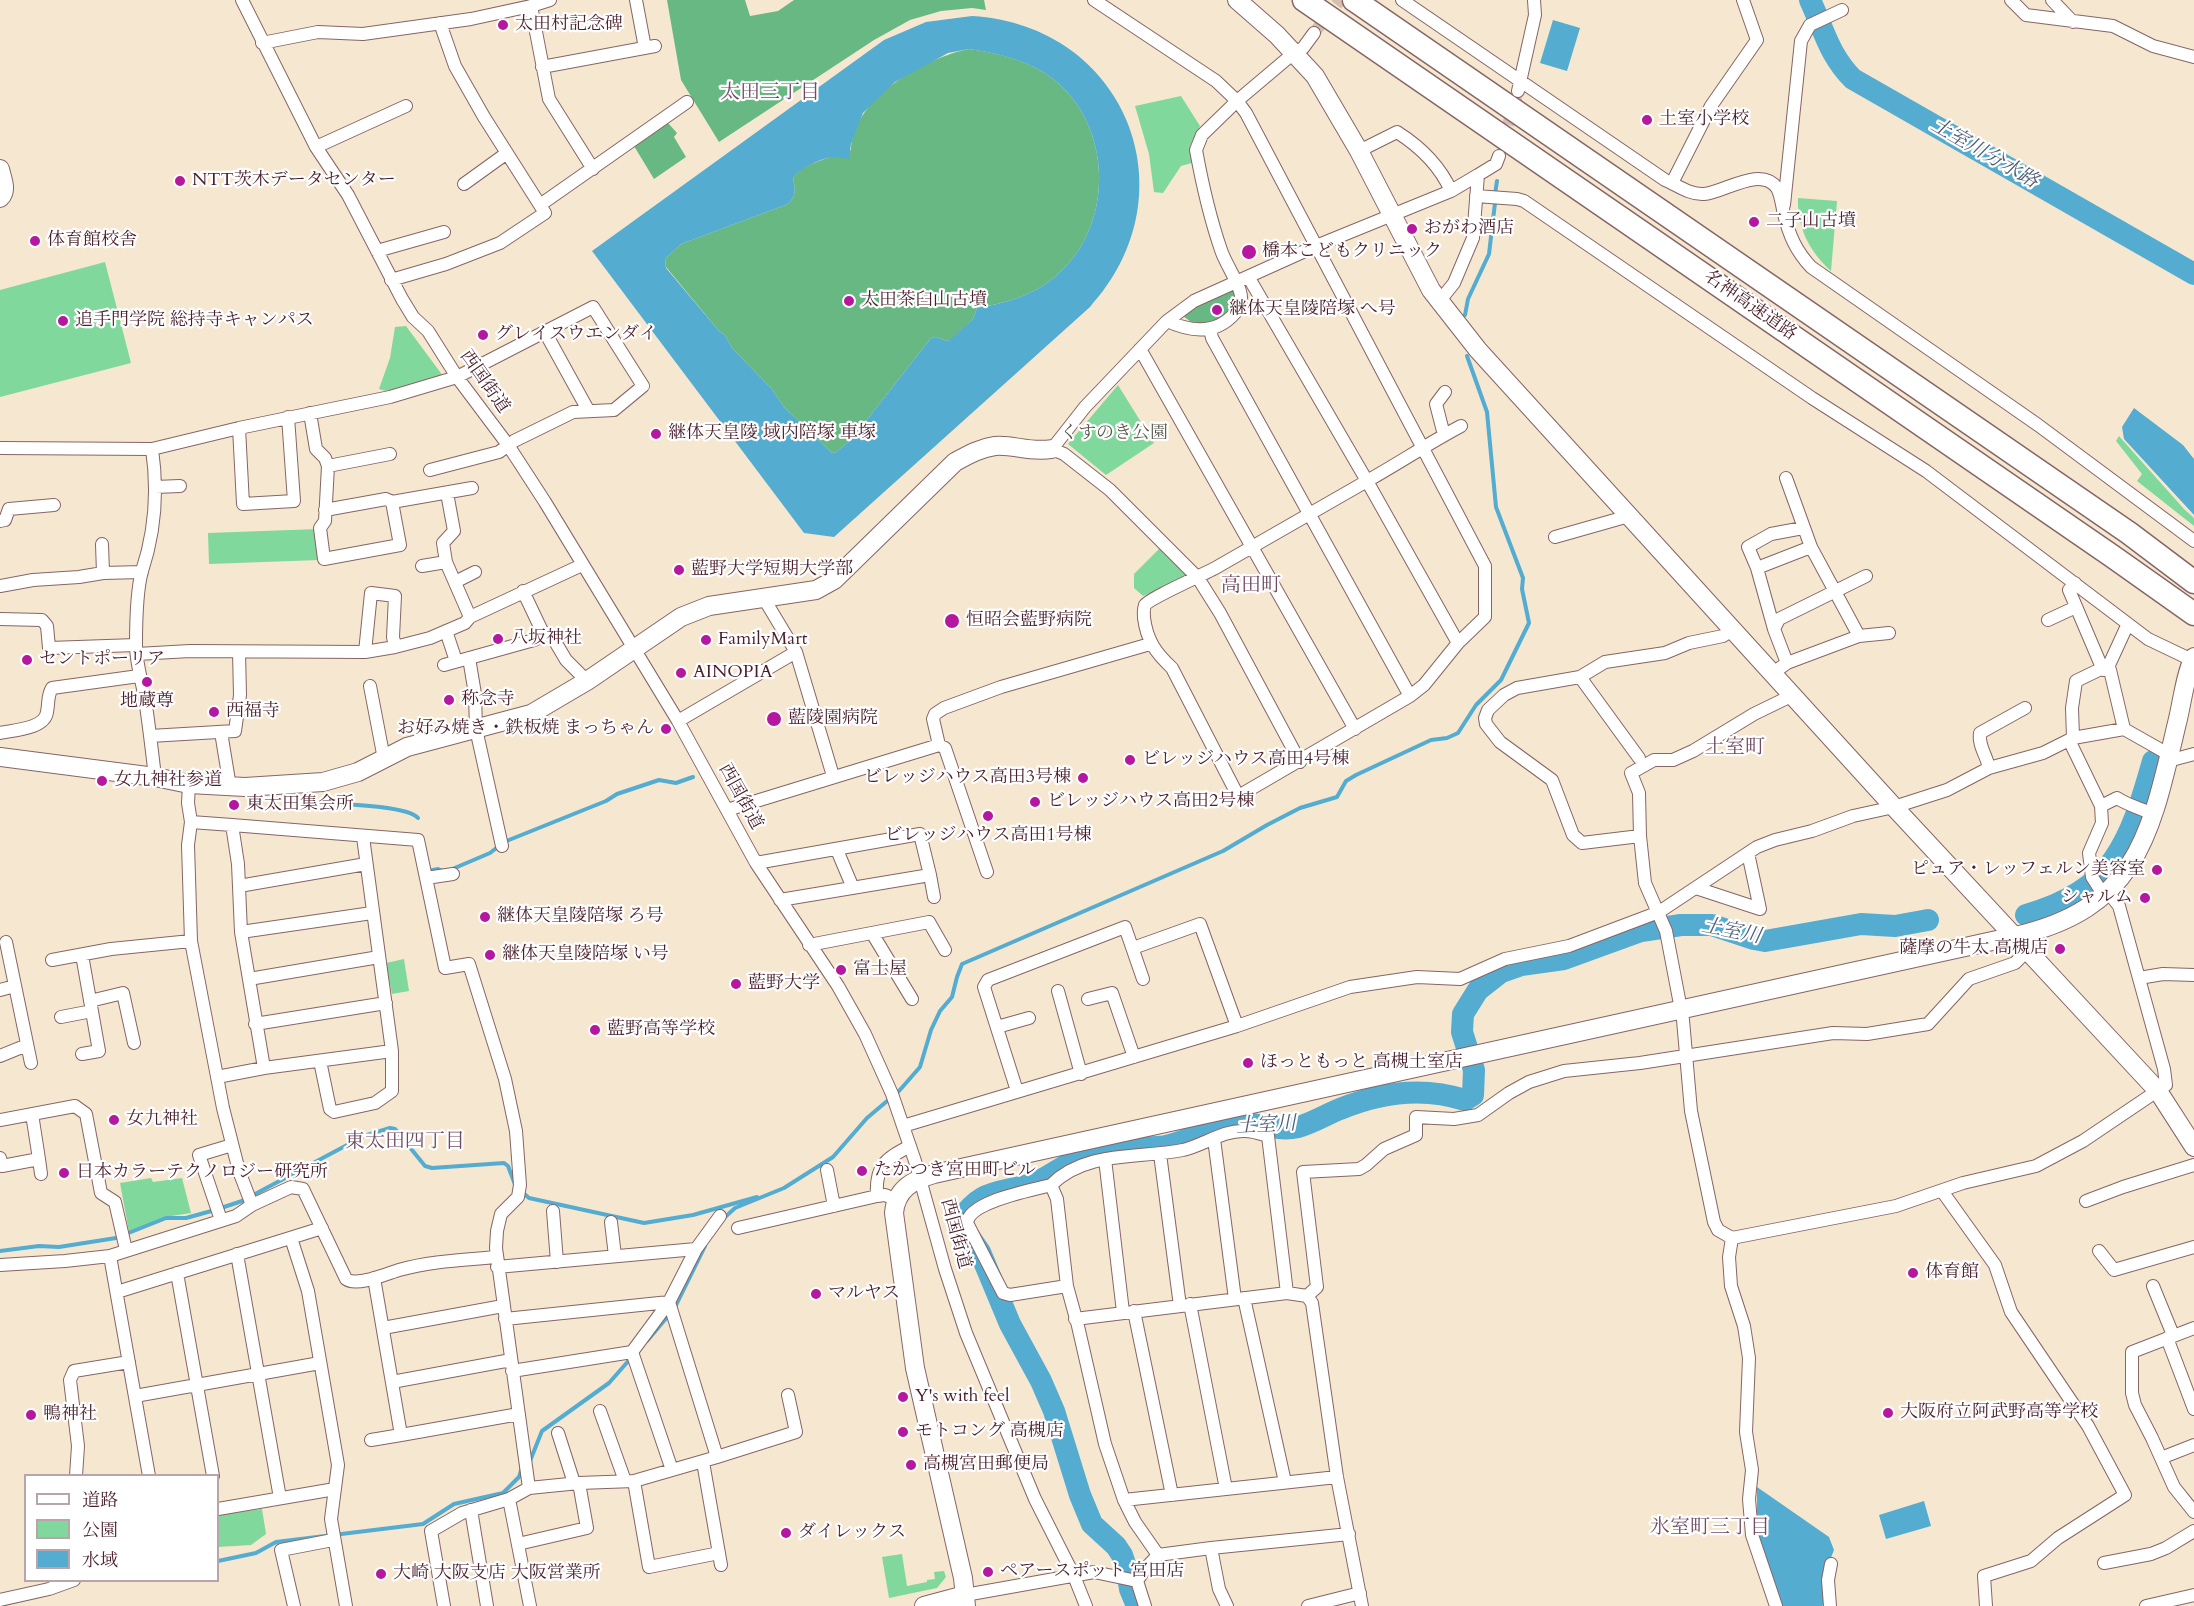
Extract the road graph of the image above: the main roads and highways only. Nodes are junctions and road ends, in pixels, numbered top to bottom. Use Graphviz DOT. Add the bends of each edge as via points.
graph roads {
  1 [pos="1304,0"];
  2 [pos="1354,0"];
  3 [pos="2194,582"];
  4 [pos="2194,614"];
  1 -- 4 [label="highway, 名神高速道路"];
  2 -- 3 [label="highway, 名神高速道路" via="2129,533"];
}
